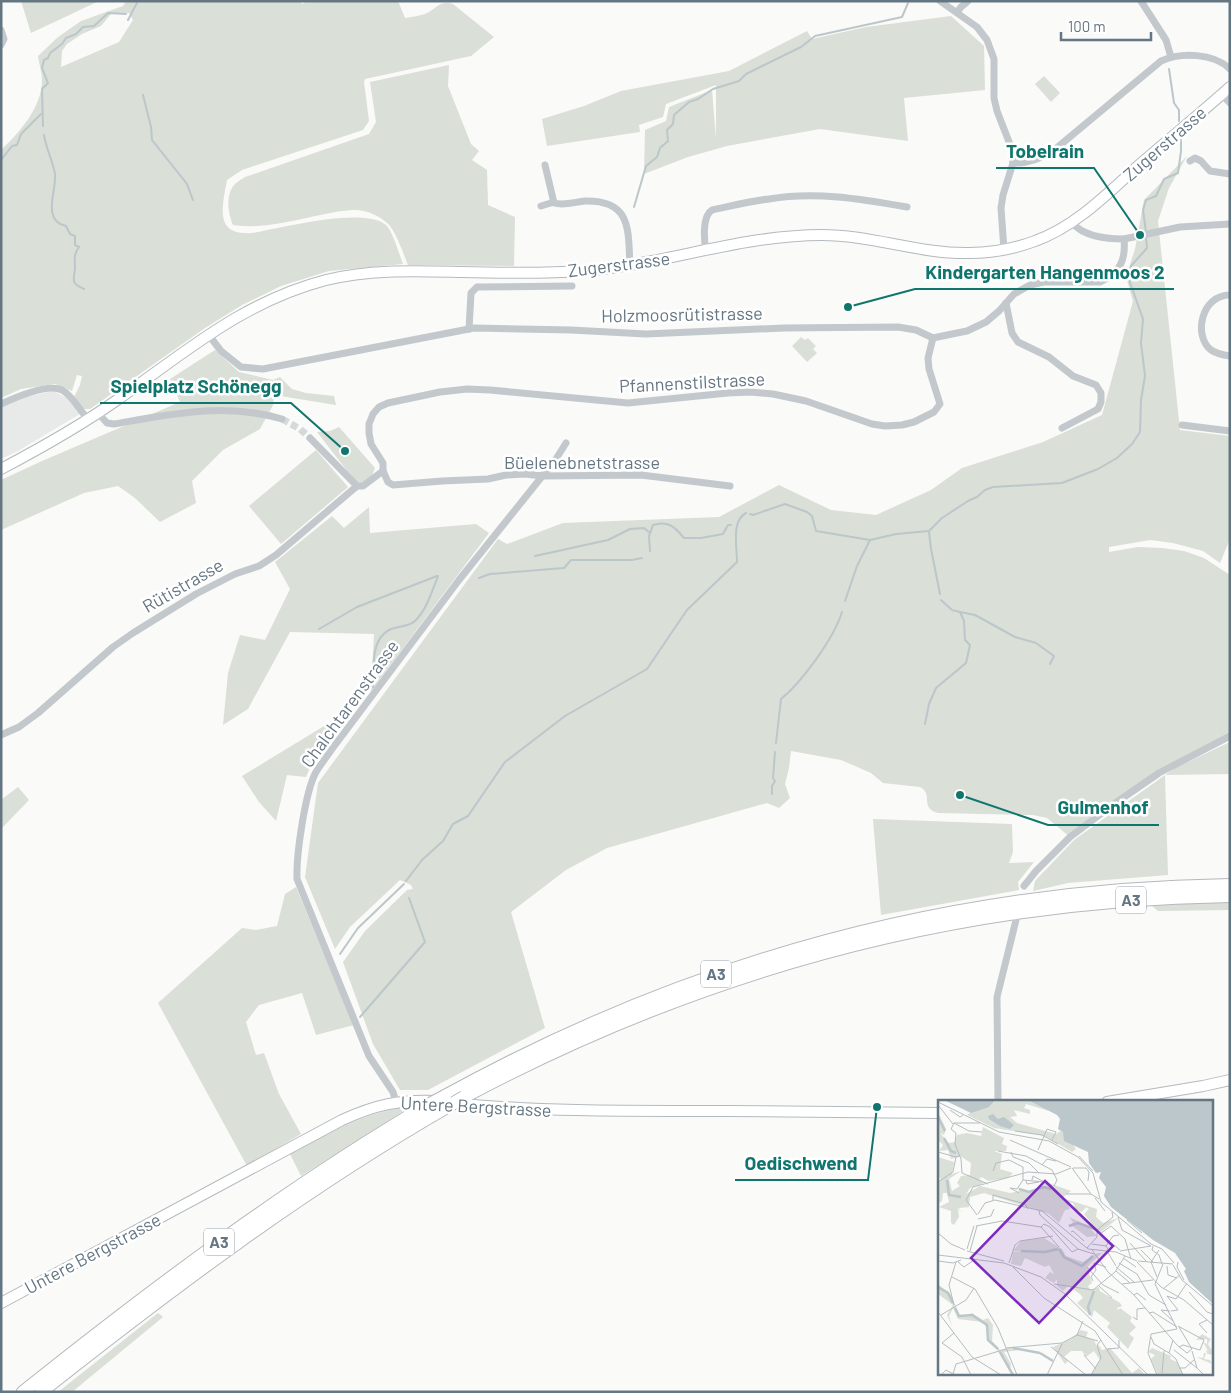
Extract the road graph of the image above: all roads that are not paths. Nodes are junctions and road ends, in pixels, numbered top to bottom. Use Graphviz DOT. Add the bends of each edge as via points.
graph roads {
  1 [pos="940,1"];
  2 [pos="968,1"];
  3 [pos="1142,1"];
  4 [pos="957,12"];
  5 [pos="1,30"];
  6 [pos="1,44"];
  7 [pos="1171,57"];
  8 [pos="1230,69"];
  9 [pos="1230,87"];
  10 [pos="1222,94"];
  11 [pos="1230,103"];
  12 [pos="1190,161"];
  13 [pos="1013,163"];
  14 [pos="545,164"];
  15 [pos="1230,174"];
  16 [pos="554,202"];
  17 [pos="541,206"];
  18 [pos="907,207"];
  19 [pos="1071,222"];
  20 [pos="1230,224"];
  21 [pos="1124,238"];
  22 [pos="1004,250"];
  23 [pos="706,251"];
  24 [pos="630,266"];
  25 [pos="572,286"];
  26 [pos="1230,295"];
  27 [pos="1006,303"];
  28 [pos="469,330"];
  29 [pos="208,334"];
  30 [pos="933,338"];
  31 [pos="1230,356"];
  32 [pos="1,404"];
  33 [pos="98,412"];
  34 [pos="88,419"];
  35 [pos="282,419"];
  36 [pos="1182,425"];
  37 [pos="1062,428"];
  38 [pos="1230,431"];
  39 [pos="310,438"];
  40 [pos="566,443"];
  41 [pos="1,469"];
  42 [pos="383,471"];
  43 [pos="543,476"];
  44 [pos="356,486"];
  45 [pos="730,486"];
  46 [pos="1,735"];
  47 [pos="1230,736"];
  48 [pos="1230,885"];
  49 [pos="1024,886"];
  50 [pos="1230,896"];
  51 [pos="1016,920"];
  52 [pos="1230,1080"];
  53 [pos="998,1100"];
  54 [pos="1119,1100"];
  55 [pos="446,1101"];
  56 [pos="396,1102"];
  57 [pos="938,1113"];
  58 [pos="1,1303"];
  59 [pos="70,1369"];
  60 [pos="23,1392"];
  61 [pos="41,1392"];
  62 [pos="48,1392"];
  1 -- 4 [label="street"];
  2 -- 4 [label="street"];
  3 -- 7 [label="street" via="1166,40"];
  4 -- 13 [label="street" via="977,27 987,40 994,59 994,98 1011,147"];
  5 -- 6 [label="street" via="4,39"];
  7 -- 8 [label="street" via="1207,58"];
  7 -- 13 [label="street" via="1161,61 1053,151 1033,161"];
  9 -- 10 [label="main road, Zugerstrasse"];
  10 -- 11 [label="street"];
  10 -- 19 [label="main road, Zugerstrasse"];
  12 -- 15 [label="street" via="1195,158 1210,171"];
  13 -- 22 [label="street" via="1001,208"];
  14 -- 16 [label="street"];
  16 -- 17 [label="street"];
  16 -- 24 [label="street" via="596,202 618,209 627,225"];
  18 -- 23 [label="street" via="860,198 802,196 769,198 712,210 707,216"];
  19 -- 21 [label="street" via="1087,234"];
  19 -- 22 [label="main road, Zugerstrasse" via="1037,240"];
  20 -- 21 [label="street" via="1199,225"];
  21 -- 27 [label="street" via="1122,263 1108,278 1100,282 1030,285"];
  22 -- 23 [label="main road, Zugerstrasse" via="967,253 927,250 843,235 824,235 777,237"];
  23 -- 24 [label="main road, Zugerstrasse"];
  24 -- 29 [label="main road, Zugerstrasse" via="556,273 423,271 330,279 267,301"];
  25 -- 28 [label="street" via="477,287 471,293"];
  26 -- 31 [label="street" via="1218,297 1208,304 1202,329 1211,350"];
  27 -- 30 [label="street" via="994,316 976,327"];
  27 -- 37 [label="street" via="1012,333 1018,342 1049,357 1072,376 1096,385 1101,393 1098,409"];
  28 -- 29 [label="street, Holzmoosrütistrasse" via="263,369 241,367 221,351"];
  28 -- 30 [label="street, Holzmoosrütistrasse" via="646,334 898,327 916,330"];
  29 -- 33 [label="main road, Zugerstrasse"];
  30 -- 42 [label="street, Pfannenstilstrasse" via="929,370 940,404 925,417 902,425 872,424 806,401 774,394 728,393 628,403 467,389 379,407 369,424 369,433 371,444 383,463"];
  32 -- 34 [label="street" via="27,393 55,388 63,390"];
  33 -- 34 [label="main road, Zugerstrasse"];
  33 -- 35 [label="street" via="107,423 114,424 201,411 239,410"];
  34 -- 41 [label="main road, Zugerstrasse"];
  36 -- 38 [label="street"];
  39 -- 44 [label="street"];
  40 -- 43 [label="street, Chalchtarenstrasse"];
  42 -- 43 [label="street, Büelenebnetstrasse" via="393,485 506,475"];
  42 -- 44 [label="street, Rütistrasse" via="363,486"];
  43 -- 45 [label="street, Büelenebnetstrasse" via="641,474"];
  43 -- 56 [label="street, Chalchtarenstrasse" via="459,580 332,749 316,772 309,791 297,879 369,1056"];
  44 -- 46 [label="street, Rütistrasse" via="276,555 196,594 133,633 38,713"];
  47 -- 49 [label="street" via="1159,772 1114,804 1070,837"];
  48 -- 55 [label="highway, A3" via="1111,890 1033,899 918,918 817,942 706,977 624,1008 535,1048"];
  50 -- 55 [label="highway, A3, bridge" via="1116,901 1032,910 928,927 829,950 735,978 651,1009 567,1045 464,1097"];
  51 -- 53 [label="street" via="997,997"];
  52 -- 54 [label="main road"];
  55 -- 59 [label="highway, A3" via="277,1214"];
  55 -- 60 [label="highway, A3, bridge" via="426,1106 325,1168 228,1235"];
  56 -- 57 [label="main road, Untere Bergstrasse" via="420,1100 576,1111"];
  56 -- 58 [label="main road, Untere Bergstrasse" via="379,1105 342,1120"];
  59 -- 61 [label="highway, A3"];
  59 -- 62 [label="highway"];
}
